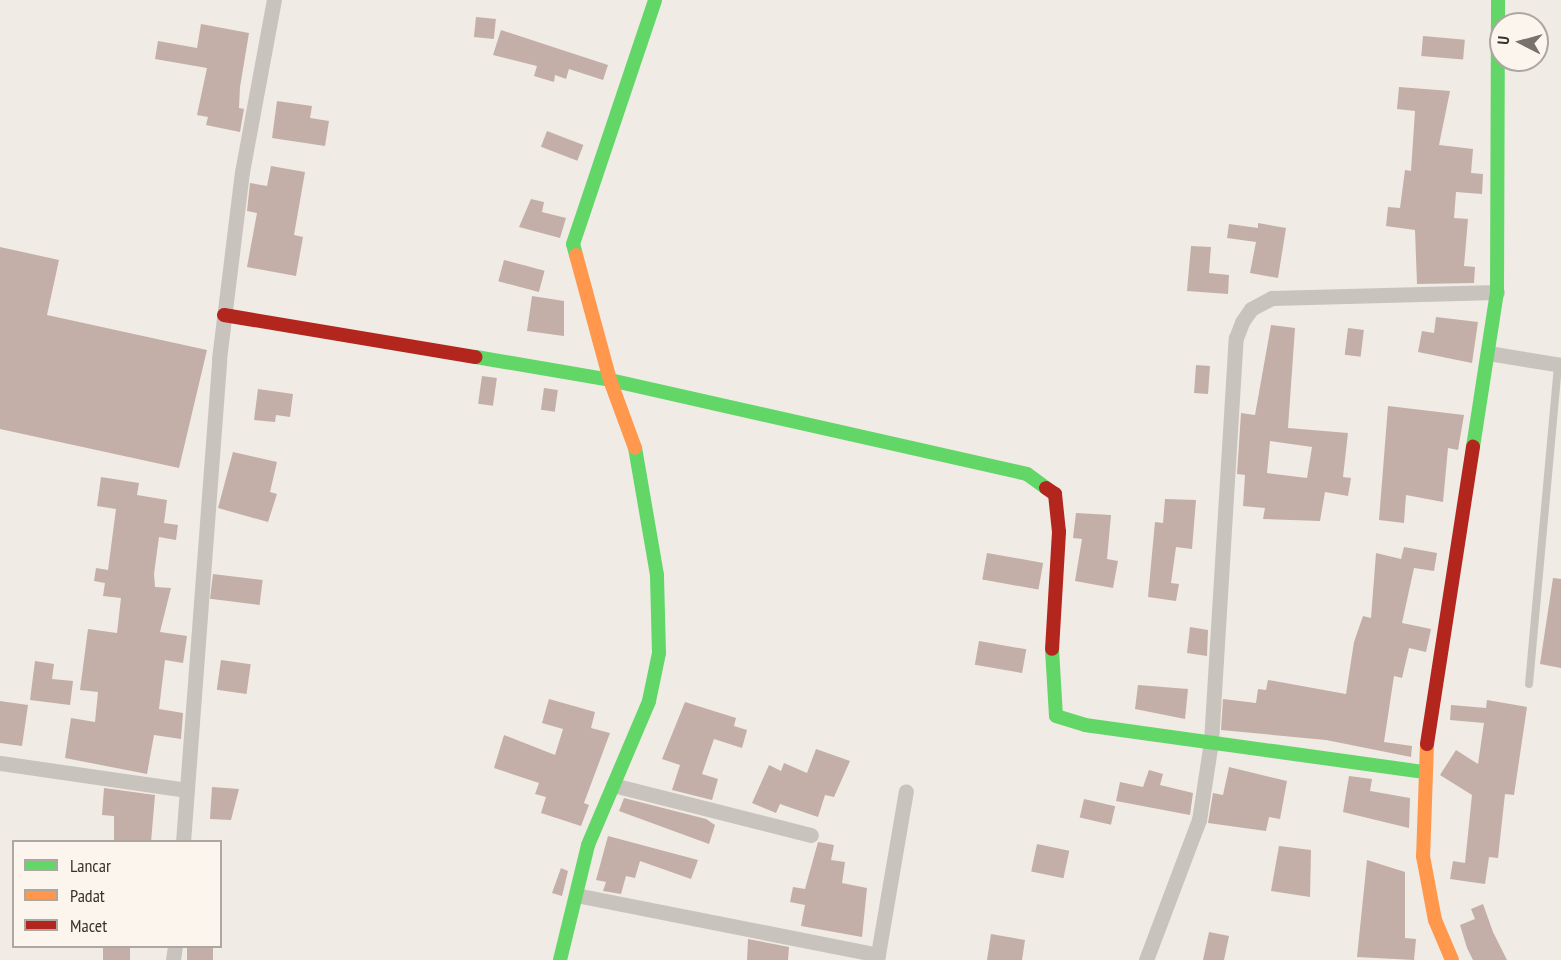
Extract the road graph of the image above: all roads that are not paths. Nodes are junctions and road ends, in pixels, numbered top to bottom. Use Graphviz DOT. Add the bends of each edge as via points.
graph roads {
  1 [pos="274,0"];
  2 [pos="655,0"];
  3 [pos="1498,0"];
  4 [pos="1497,292"];
  5 [pos="224,315"];
  6 [pos="1488,353"];
  7 [pos="1559,364"];
  8 [pos="610,380"];
  9 [pos="1529,684"];
  10 [pos="1211,742"];
  11 [pos="0,763"];
  12 [pos="1423,772"];
  13 [pos="613,785"];
  14 [pos="187,790"];
  15 [pos="906,791"];
  16 [pos="811,835"];
  17 [pos="183,840"];
  18 [pos="576,896"];
  19 [pos="565,939"];
  20 [pos="878,958"];
  21 [pos="560,960"];
  22 [pos="574,960"];
  23 [pos="1146,960"];
  24 [pos="1452,960"];
  1 -- 5 [label="street" via="242,172"];
  2 -- 8 [label="street" via="625,102 573,244"];
  3 -- 4 [label="street"];
  4 -- 6 [label="street"];
  4 -- 10 [label="street" via="1272,298 1251,309 1242,322 1236,338"];
  5 -- 8 [label="street"];
  5 -- 14 [label="street" via="204,518"];
  6 -- 7 [label="street"];
  6 -- 12 [label="street"];
  7 -- 9 [label="lane"];
  8 -- 10 [label="street" via="1043,482 1055,494 1059,532 1050,684 1056,716"];
  8 -- 13 [label="street" via="641,463 649,504 659,653 649,701"];
  10 -- 12 [label="street"];
  10 -- 23 [label="street" via="1199,820"];
  11 -- 14 [label="street"];
  12 -- 24 [label="street" via="1423,856 1435,921"];
  13 -- 16 [label="street"];
  13 -- 18 [label="street" via="588,844"];
  14 -- 17 [label="street"];
  15 -- 20 [label="street"];
  18 -- 19 [label="street"];
  18 -- 20 [label="street"];
  19 -- 21 [label="street"];
  19 -- 22 [label="street"];
}
